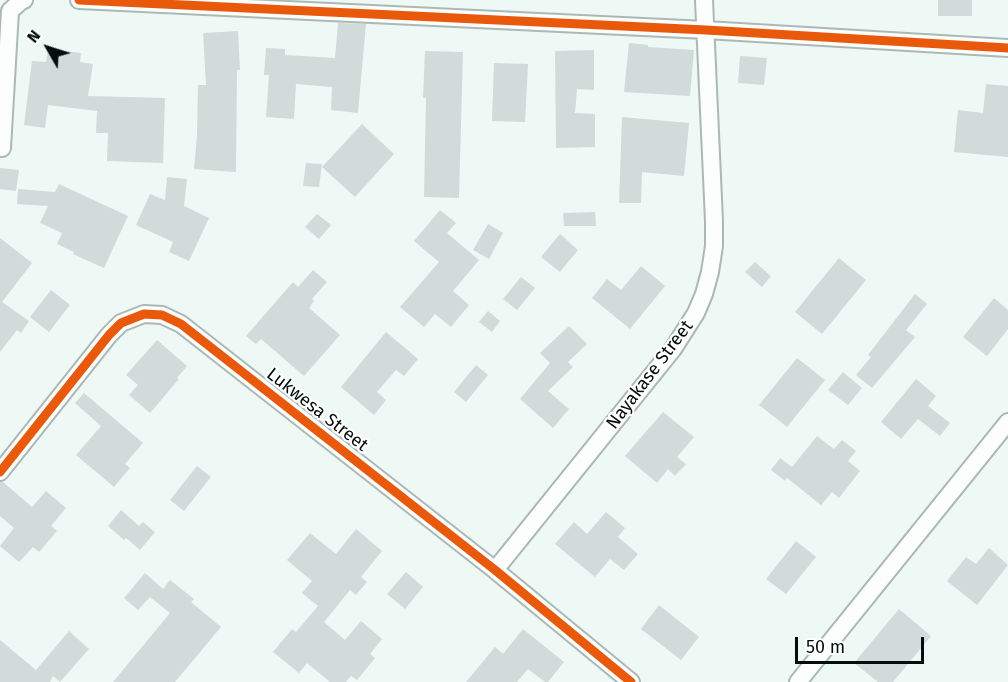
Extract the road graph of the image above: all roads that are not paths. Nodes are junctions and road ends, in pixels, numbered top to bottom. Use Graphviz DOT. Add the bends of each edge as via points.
graph roads {
  1 [pos="24,0"];
  2 [pos="79,0"];
  3 [pos="704,0"];
  4 [pos="706,30"];
  5 [pos="1008,48"];
  6 [pos="2,148"];
  7 [pos="1008,422"];
  8 [pos="0,472"];
  9 [pos="495,570"];
  10 [pos="631,682"];
  11 [pos="798,682"];
  1 -- 6 [label="street" via="10,12"];
  2 -- 4 [label="street"];
  3 -- 4 [label="street, Nayakase Street"];
  4 -- 5 [label="street"];
  4 -- 9 [label="street, Nayakase Street" via="714,246 696,313 673,349"];
  7 -- 11 [label="street"];
  8 -- 9 [label="street, Lukwesa Street" via="121,323 144,314 162,315 181,324"];
  9 -- 10 [label="street, Lukwesa Street"];
}
